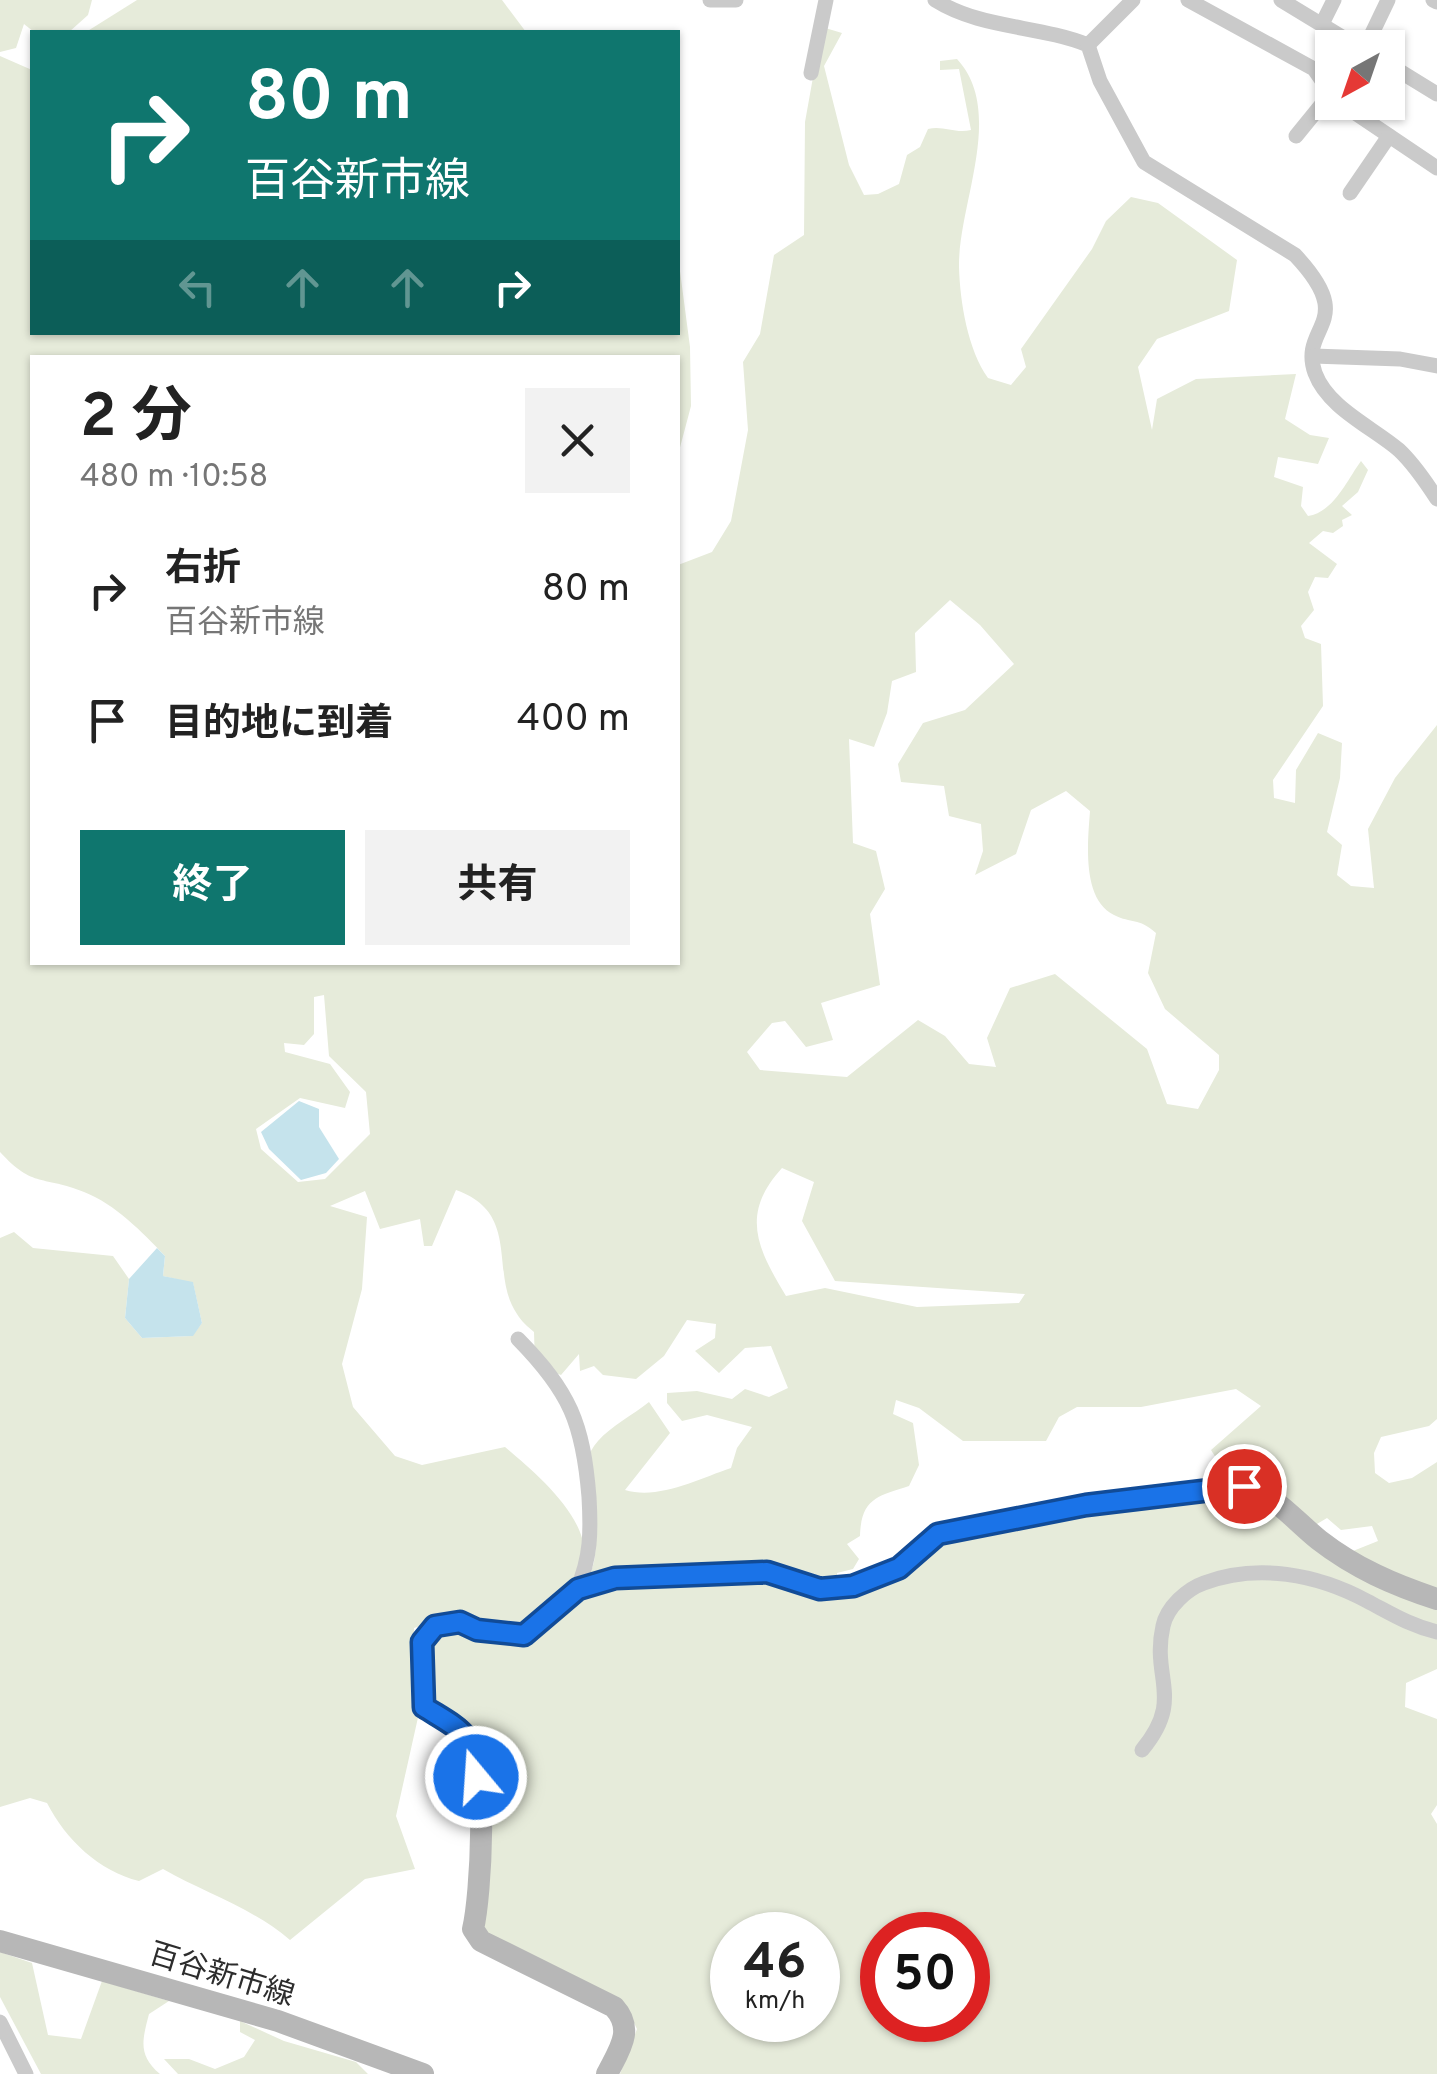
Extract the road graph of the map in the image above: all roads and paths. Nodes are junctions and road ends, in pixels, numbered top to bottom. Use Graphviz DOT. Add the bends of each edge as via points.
graph roads {
  1 [pos="710,0"];
  2 [pos="736,0"];
  3 [pos="826,0"];
  4 [pos="935,0"];
  5 [pos="1133,0"];
  6 [pos="1188,0"];
  7 [pos="1281,0"];
  8 [pos="1334,0"];
  9 [pos="1388,0"];
  10 [pos="1322,24"];
  11 [pos="1332,30"];
  12 [pos="1372,30"];
  13 [pos="1088,45"];
  14 [pos="1315,71"];
  15 [pos="811,73"];
  16 [pos="1405,74"];
  17 [pos="1437,94"];
  18 [pos="1315,116"];
  19 [pos="1366,120"];
  20 [pos="1296,136"];
  21 [pos="1389,136"];
  22 [pos="1437,168"];
  23 [pos="1350,193"];
  24 [pos="1312,356"];
  25 [pos="1437,366"];
  26 [pos="1437,499"];
  27 [pos="518,1338"];
  28 [pos="578,1589"];
  29 [pos="1437,1600"];
  30 [pos="1437,1632"];
  31 [pos="1142,1750"];
  32 [pos="0,1941"];
  33 [pos="0,2022"];
  34 [pos="26,2074"];
  35 [pos="423,2074"];
  36 [pos="607,2074"];
  1 -- 2 [label="street"];
  3 -- 15 [label="street"];
  4 -- 13 [label="street" via="962,16"];
  5 -- 13 [label="street"];
  6 -- 14 [label="street"];
  7 -- 10 [label="street"];
  8 -- 10 [label="street"];
  9 -- 12 [label="street"];
  10 -- 11 [label="street"];
  13 -- 24 [label="street" via="1144,162 1295,255 1314,275 1326,296 1326,313"];
  16 -- 17 [label="street"];
  18 -- 20 [label="street"];
  19 -- 21 [label="street"];
  21 -- 22 [label="street"];
  21 -- 23 [label="street"];
  24 -- 25 [label="street" via="1400,358"];
  24 -- 26 [label="street" via="1329,396 1401,452"];
  27 -- 28 [label="street" via="545,1366 584,1438 591,1548"];
  28 -- 29 [label="main road" via="615,1578 722,1571 767,1572 820,1589 853,1586 899,1568 938,1534 1086,1505 1244,1486 1268,1494 1319,1540 1386,1582"];
  28 -- 36 [label="main road" via="524,1635 460,1622 435,1626 422,1642 424,1707 468,1736 476,1754 482,1842 473,1929 481,1941 614,2007 627,2032"];
  30 -- 31 [label="street" via="1405,1624 1367,1600 1318,1582 1263,1570 1198,1585 1186,1591 1163,1625 1166,1708"];
  32 -- 35 [label="main road, 百谷新市線" via="278,2021"];
  33 -- 34 [label="street"];
}
